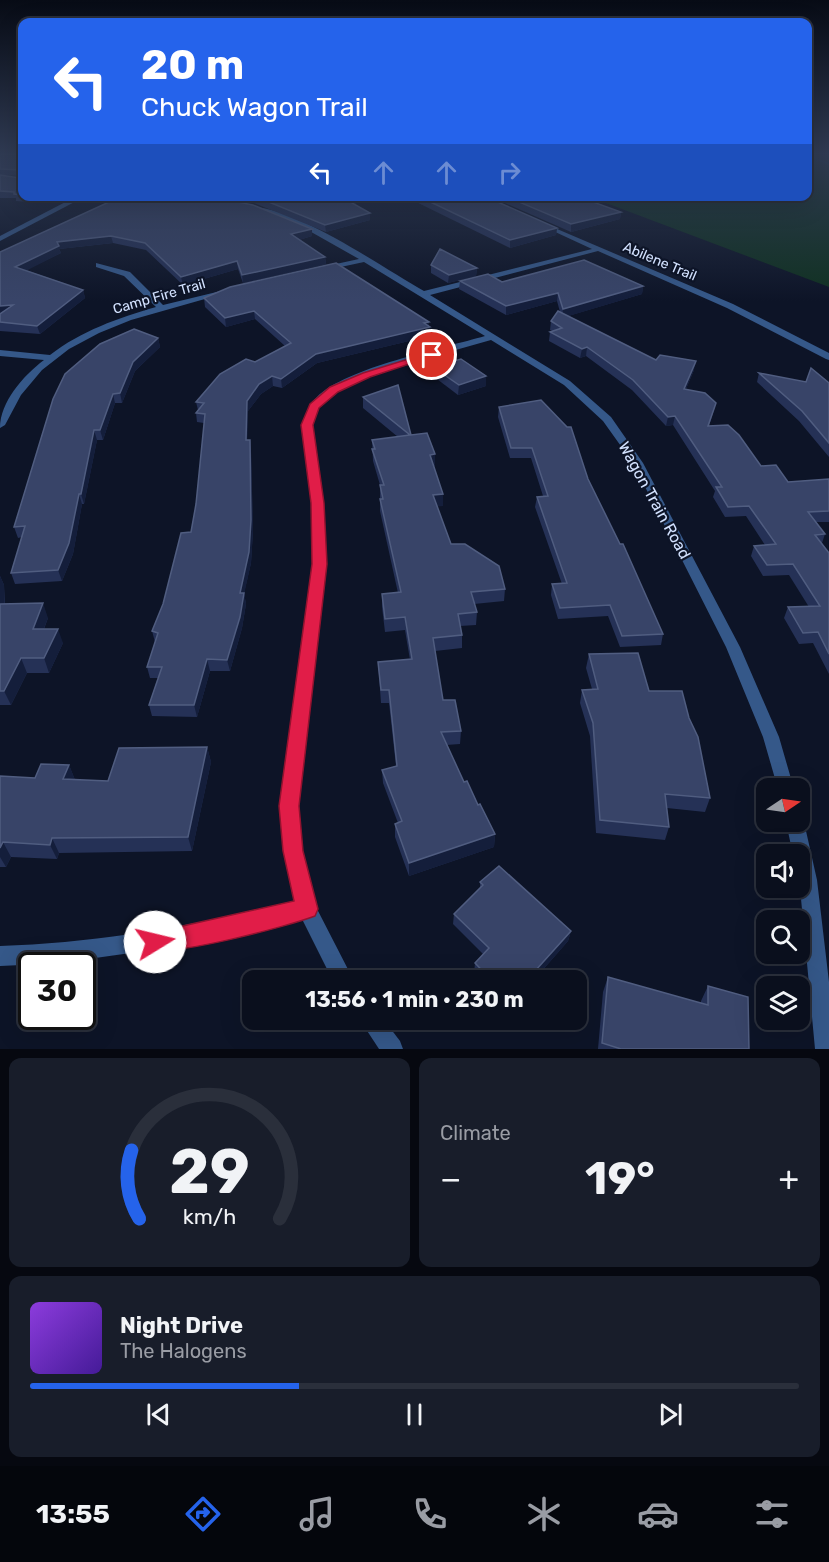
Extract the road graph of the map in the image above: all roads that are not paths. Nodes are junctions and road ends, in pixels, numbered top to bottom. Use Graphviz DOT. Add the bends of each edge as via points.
graph roads {
  1 [pos="70,203"];
  2 [pos="240,205"];
  3 [pos="528,219"];
  4 [pos="0,239"];
  5 [pos="598,249"];
  6 [pos="365,260"];
  7 [pos="99,265"];
  8 [pos="319,270"];
  9 [pos="241,288"];
  10 [pos="423,294"];
  11 [pos="161,307"];
  12 [pos="492,337"];
  13 [pos="0,353"];
  14 [pos="829,357"];
  15 [pos="51,358"];
  16 [pos="0,425"];
  17 [pos="783,778"];
  18 [pos="797,832"];
  19 [pos="307,909"];
  20 [pos="0,956"];
  21 [pos="338,970"];
  22 [pos="378,1030"];
  23 [pos="392,1049"];
  24 [pos="826,1049"];
  1 -- 4 [label="street"];
  2 -- 6 [label="street, Wagon Train Road" via="292,219"];
  3 -- 5 [label="street, Abilene Trail"];
  5 -- 10 [label="street"];
  5 -- 14 [label="street, Abilene Trail" via="756,318"];
  6 -- 8 [label="street"];
  6 -- 10 [label="street, Wagon Train Road"];
  7 -- 11 [label="street" via="127,274"];
  9 -- 11 [label="street, Camp Fire Trail"];
  10 -- 12 [label="street, Wagon Train Road"];
  11 -- 15 [label="street, Camp Fire Trail" via="110,324"];
  12 -- 17 [label="street, Wagon Train Road" via="567,383 625,441 733,647 771,737"];
  12 -- 19 [label="street" via="348,382 322,397 309,414 307,438 317,503 320,564 289,806 293,851"];
  13 -- 15 [label="street"];
  15 -- 16 [label="street, Camp Fire Trail" via="24,382 7,406"];
  18 -- 24 [label="street" via="807,880"];
  19 -- 20 [label="street" via="202,934 132,945"];
  19 -- 21 [label="street"];
  22 -- 23 [label="street"];
}
